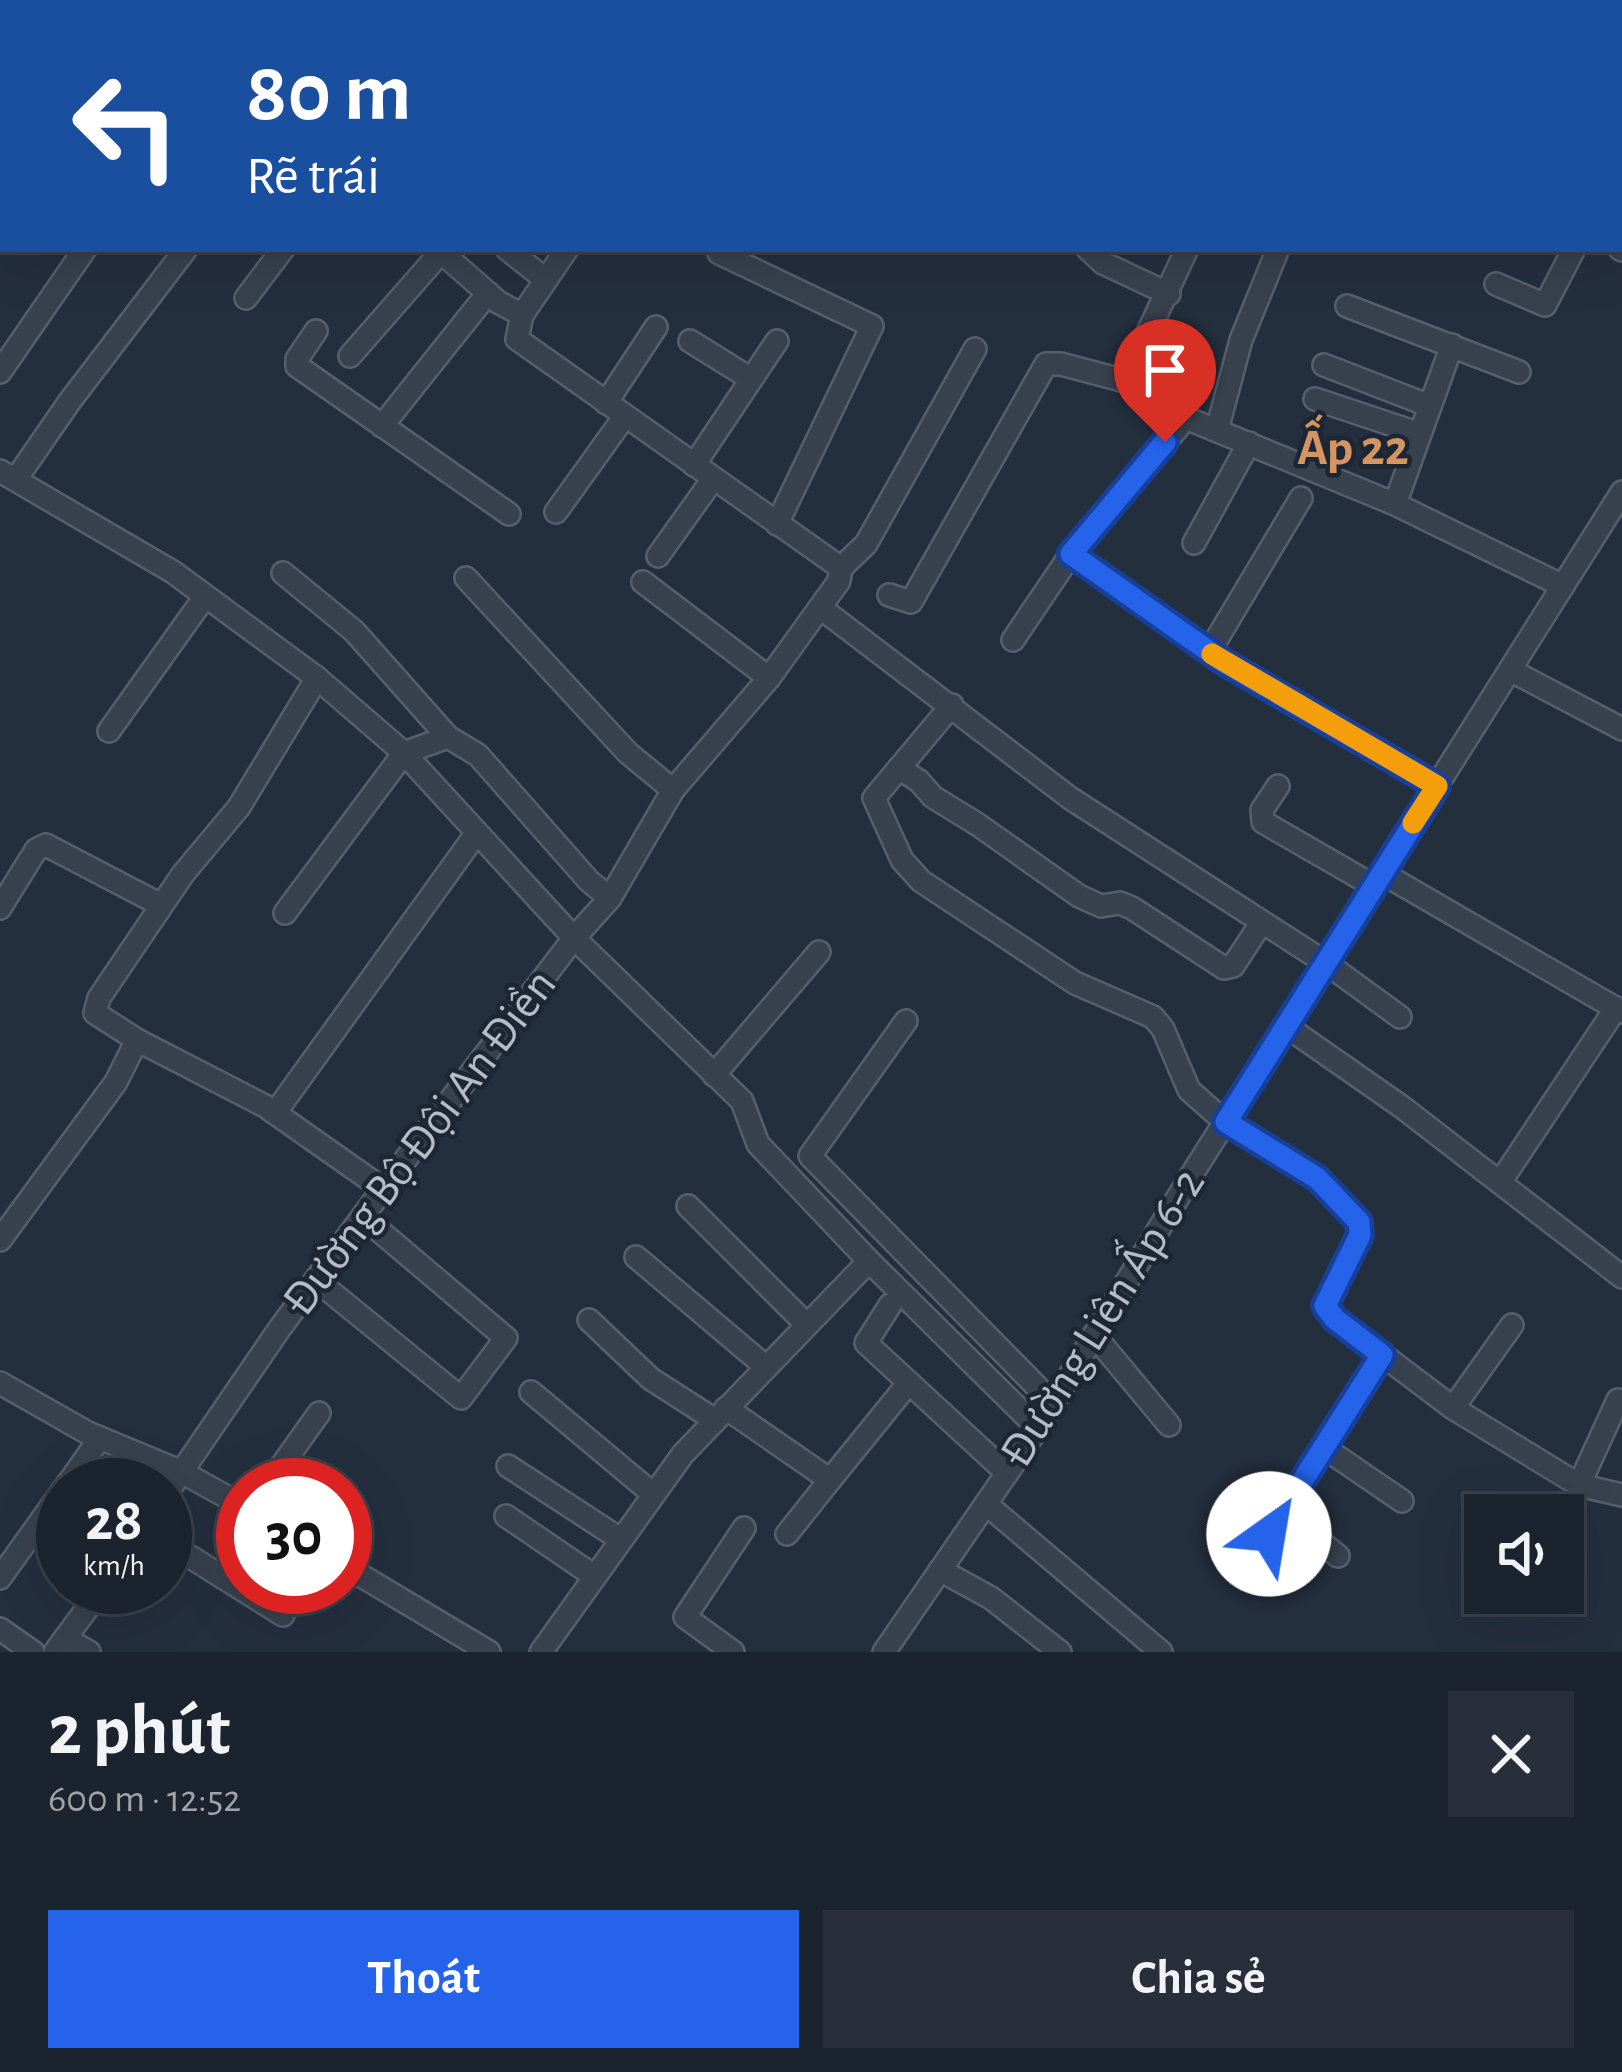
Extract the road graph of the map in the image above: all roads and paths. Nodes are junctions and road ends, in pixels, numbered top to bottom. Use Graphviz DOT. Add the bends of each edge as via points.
graph roads {
  1 [pos="83,252"];
  2 [pos="184,252"];
  3 [pos="282,252"];
  4 [pos="440,252"];
  5 [pos="442,252"];
  6 [pos="511,252"];
  7 [pos="565,252"];
  8 [pos="1091,252"];
  9 [pos="1186,252"];
  10 [pos="1277,252"];
  11 [pos="1572,252"];
  12 [pos="719,253"];
  13 [pos="546,280"];
  14 [pos="1496,284"];
  15 [pos="488,293"];
  16 [pos="1169,294"];
  17 [pos="246,298"];
  18 [pos="1347,306"];
  19 [pos="522,315"];
  20 [pos="656,327"];
  21 [pos="316,331"];
  22 [pos="690,341"];
  23 [pos="777,341"];
  24 [pos="1452,345"];
  25 [pos="975,349"];
  26 [pos="350,356"];
  27 [pos="1324,365"];
  28 [pos="0,372"];
  29 [pos="1519,372"];
  30 [pos="752,379"];
  31 [pos="1125,381"];
  32 [pos="1315,398"];
  33 [pos="1430,406"];
  34 [pos="616,410"];
  35 [pos="1186,418"];
  36 [pos="382,426"];
  37 [pos="1216,430"];
  38 [pos="1420,434"];
  39 [pos="1249,442"];
  40 [pos="694,465"];
  41 [pos="8,475"];
  42 [pos="713,478"];
  43 [pos="1622,492"];
  44 [pos="1300,498"];
  45 [pos="1395,504"];
  46 [pos="556,512"];
  47 [pos="509,514"];
  48 [pos="777,524"];
  49 [pos="1194,543"];
  50 [pos="1071,554"];
  51 [pos="658,556"];
  52 [pos="841,568"];
  53 [pos="283,573"];
  54 [pos="466,578"];
  55 [pos="644,582"];
  56 [pos="1563,586"];
  57 [pos="889,595"];
  58 [pos="204,598"];
  59 [pos="822,609"];
  60 [pos="1012,640"];
  61 [pos="1209,652"];
  62 [pos="1510,670"];
  63 [pos="317,678"];
  64 [pos="769,678"];
  65 [pos="952,705"];
  66 [pos="1622,729"];
  67 [pos="109,731"];
  68 [pos="448,737"];
  69 [pos="404,753"];
  70 [pos="898,768"];
  71 [pos="1278,786"];
  72 [pos="1437,786"];
  73 [pos="673,790"];
  74 [pos="476,834"];
  75 [pos="1378,879"];
  76 [pos="610,898"];
  77 [pos="161,905"];
  78 [pos="0,908"];
  79 [pos="285,913"];
  80 [pos="1262,922"];
  81 [pos="574,938"];
  82 [pos="819,952"];
  83 [pos="1326,963"];
  84 [pos="1619,1010"];
  85 [pos="1400,1017"];
  86 [pos="906,1021"];
  87 [pos="1286,1026"];
  88 [pos="137,1040"];
  89 [pos="714,1075"];
  90 [pos="275,1113"];
  91 [pos="1226,1122"];
  92 [pos="1501,1181"];
  93 [pos="383,1189"];
  94 [pos="688,1206"];
  95 [pos="363,1216"];
  96 [pos="0,1240"];
  97 [pos="636,1257"];
  98 [pos="869,1262"];
  99 [pos="1622,1277"];
  100 [pos="316,1280"];
  101 [pos="890,1305"];
  102 [pos="589,1320"];
  103 [pos="806,1324"];
  104 [pos="1512,1325"];
  105 [pos="1094,1335"];
  106 [pos="1382,1355"];
  107 [pos="765,1366"];
  108 [pos="907,1385"];
  109 [pos="2,1390"];
  110 [pos="531,1392"];
  111 [pos="1618,1400"];
  112 [pos="1053,1403"];
  113 [pos="1453,1408"];
  114 [pos="319,1412"];
  115 [pos="721,1414"];
  116 [pos="1169,1426"];
  117 [pos="1038,1427"];
  118 [pos="100,1438"];
  119 [pos="1323,1447"];
  120 [pos="86,1458"];
  121 [pos="148,1458"];
  122 [pos="192,1458"];
  123 [pos="287,1458"];
  124 [pos="508,1466"];
  125 [pos="1007,1474"];
  126 [pos="830,1480"];
  127 [pos="1580,1485"];
  128 [pos="653,1494"];
  129 [pos="1622,1495"];
  130 [pos="1402,1501"];
  131 [pos="986,1504"];
  132 [pos="1283,1512"];
  133 [pos="506,1516"];
  134 [pos="36,1528"];
  135 [pos="744,1528"];
  136 [pos="787,1534"];
  137 [pos="620,1540"];
  138 [pos="1255,1556"];
  139 [pos="1338,1556"];
  140 [pos="192,1558"];
  141 [pos="940,1570"];
  142 [pos="594,1576"];
  143 [pos="0,1578"];
  144 [pos="372,1583"];
  145 [pos="83,1614"];
  146 [pos="283,1615"];
  147 [pos="0,1629"];
  148 [pos="60,1645"];
  149 [pos="33,1652"];
  150 [pos="89,1652"];
  151 [pos="489,1652"];
  152 [pos="541,1652"];
  153 [pos="733,1652"];
  154 [pos="884,1652"];
  155 [pos="1060,1652"];
  156 [pos="1161,1652"];
  1 -- 28 [label="street"];
  2 -- 41 [label="street"];
  3 -- 17 [label="street"];
  4 -- 26 [label="street"];
  5 -- 15 [label="street"];
  6 -- 13 [label="street"];
  7 -- 13 [label="street"];
  8 -- 16 [label="street"];
  9 -- 16 [label="street"];
  10 -- 37 [label="street" via="1240,340"];
  11 -- 14 [label="street" via="1545,305"];
  12 -- 48 [label="street" via="872,326"];
  13 -- 19 [label="street"];
  15 -- 19 [label="street"];
  15 -- 36 [label="street"];
  16 -- 31 [label="street"];
  18 -- 24 [label="street"];
  19 -- 34 [label="street" via="517,339"];
  20 -- 34 [label="street"];
  21 -- 36 [label="street" via="296,366"];
  22 -- 30 [label="street"];
  23 -- 30 [label="street"];
  24 -- 29 [label="street"];
  24 -- 33 [label="street"];
  25 -- 52 [label="street, Đường Bộ Đội An Điền" via="866,544"];
  27 -- 33 [label="street"];
  30 -- 40 [label="street"];
  31 -- 35 [label="street"];
  31 -- 57 [label="street" via="1046,364 911,602"];
  32 -- 38 [label="street"];
  33 -- 38 [label="street"];
  34 -- 40 [label="street"];
  34 -- 46 [label="street"];
  35 -- 37 [label="street"];
  35 -- 50 [label="street"];
  36 -- 47 [label="street"];
  37 -- 39 [label="street"];
  38 -- 45 [label="street"];
  39 -- 45 [label="street"];
  39 -- 49 [label="street"];
  40 -- 42 [label="street"];
  41 -- 58 [label="street"];
  42 -- 48 [label="street"];
  42 -- 51 [label="street"];
  43 -- 56 [label="street, Đường Liên Ấp 6-2"];
  44 -- 61 [label="street"];
  45 -- 56 [label="street"];
  48 -- 52 [label="street"];
  50 -- 60 [label="street"];
  50 -- 61 [label="street"];
  52 -- 59 [label="street, Đường Bộ Đội An Điền"];
  53 -- 68 [label="street" via="354,631"];
  54 -- 73 [label="street" via="628,753"];
  55 -- 64 [label="street"];
  56 -- 62 [label="street, Đường Liên Ấp 6-2"];
  58 -- 63 [label="street"];
  58 -- 67 [label="street"];
  59 -- 64 [label="street, Đường Bộ Đội An Điền"];
  59 -- 65 [label="street"];
  61 -- 72 [label="street"];
  62 -- 66 [label="street"];
  62 -- 72 [label="street, Đường Liên Ấp 6-2"];
  63 -- 69 [label="street"];
  63 -- 77 [label="street" via="239,807"];
  64 -- 73 [label="street, Đường Bộ Đội An Điền"];
  65 -- 70 [label="street"];
  65 -- 80 [label="street" via="1070,798"];
  68 -- 69 [label="street"];
  68 -- 76 [label="street" via="478,755"];
  69 -- 74 [label="street"];
  69 -- 79 [label="street"];
  70 -- 80 [label="street" via="1079,896 1132,908 1224,968"];
  70 -- 91 [label="street" via="874,802 906,867 1075,983 1153,1017 1184,1083"];
  71 -- 75 [label="street" via="1263,823"];
  72 -- 75 [label="street, Đường Liên Ấp 6-2"];
  73 -- 76 [label="street, Đường Bộ Đội An Điền"];
  74 -- 81 [label="street"];
  74 -- 90 [label="street"];
  75 -- 83 [label="street, Đường Liên Ấp 6-2"];
  75 -- 84 [label="street"];
  76 -- 81 [label="street, Đường Bộ Đội An Điền"];
  77 -- 78 [label="street" via="46,844"];
  77 -- 88 [label="street" via="94,1009"];
  80 -- 83 [label="street"];
  81 -- 89 [label="street"];
  81 -- 93 [label="street, Đường Bộ Đội An Điền"];
  82 -- 89 [label="street"];
  83 -- 85 [label="street"];
  83 -- 87 [label="street, Đường Liên Ấp 6-2"];
  84 -- 92 [label="street"];
  86 -- 112 [label="street" via="810,1156"];
  87 -- 91 [label="street, Đường Liên Ấp 6-2"];
  87 -- 92 [label="street"];
  88 -- 90 [label="street"];
  88 -- 96 [label="street" via="116,1082"];
  89 -- 98 [label="street" via="742,1101 758,1144"];
  90 -- 93 [label="street"];
  91 -- 105 [label="street, Đường Liên Ấp 6-2"];
  91 -- 106 [label="street" via="1317,1178 1359,1222 1325,1306"];
  92 -- 99 [label="street"];
  93 -- 95 [label="street, Đường Bộ Đội An Điền"];
  94 -- 103 [label="street"];
  95 -- 100 [label="street, Đường Bộ Đội An Điền"];
  95 -- 100 [label="street" via="506,1338 461,1399"];
  97 -- 107 [label="street"];
  98 -- 103 [label="street"];
  98 -- 117 [label="street"];
  100 -- 122 [label="street, Đường Bộ Đội An Điền"];
  101 -- 108 [label="street" via="866,1342"];
  102 -- 115 [label="street" via="651,1379"];
  103 -- 107 [label="street"];
  104 -- 113 [label="street"];
  105 -- 112 [label="street, Đường Liên Ấp 6-2"];
  105 -- 116 [label="street"];
  106 -- 113 [label="street"];
  106 -- 119 [label="street"];
  107 -- 115 [label="street"];
  108 -- 125 [label="street"];
  108 -- 126 [label="street"];
  109 -- 118 [label="street"];
  110 -- 128 [label="street"];
  111 -- 127 [label="street"];
  112 -- 117 [label="street, Đường Liên Ấp 6-2"];
  113 -- 127 [label="street"];
  114 -- 123 [label="street"];
  115 -- 126 [label="street"];
  115 -- 128 [label="street"];
  117 -- 125 [label="street, Đường Liên Ấp 6-2"];
  118 -- 120 [label="street"];
  118 -- 121 [label="street"];
  119 -- 130 [label="street"];
  119 -- 132 [label="street"];
  124 -- 137 [label="street"];
  125 -- 131 [label="street, Đường Liên Ấp 6-2"];
  126 -- 136 [label="street"];
  127 -- 129 [label="street"];
  128 -- 137 [label="street"];
  131 -- 141 [label="street, Đường Liên Ấp 6-2"];
  131 -- 156 [label="street"];
  132 -- 138 [label="street"];
  132 -- 139 [label="street"];
  133 -- 142 [label="street"];
  134 -- 143 [label="street"];
  135 -- 153 [label="street" via="685,1617"];
  137 -- 142 [label="street"];
  140 -- 146 [label="street"];
  141 -- 154 [label="street, Đường Liên Ấp 6-2"];
  141 -- 155 [label="street"];
  142 -- 152 [label="street"];
  144 -- 151 [label="street"];
  145 -- 148 [label="street"];
  147 -- 149 [label="street"];
  148 -- 150 [label="street"];
}
